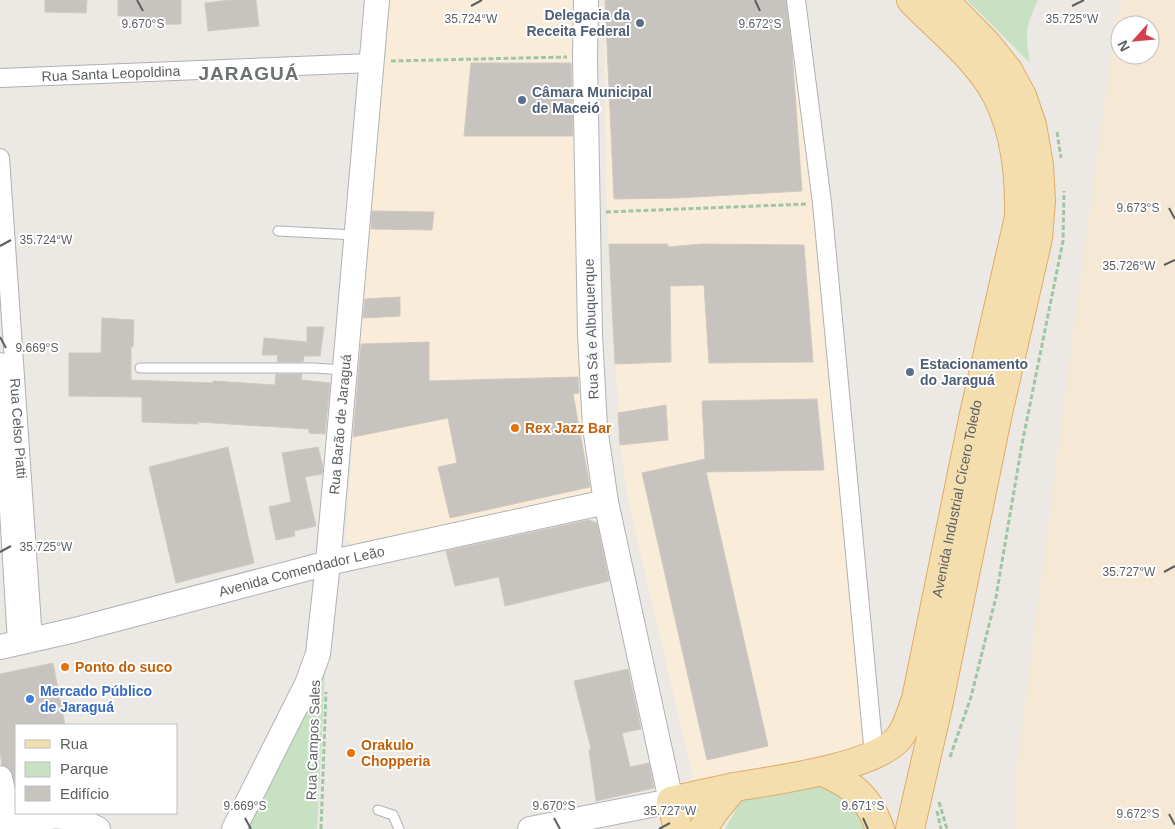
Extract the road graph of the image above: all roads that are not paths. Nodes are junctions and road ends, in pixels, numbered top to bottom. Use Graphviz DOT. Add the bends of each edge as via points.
graph roads {
  1 [pos="377,0"];
  2 [pos="586,0"];
  3 [pos="796,0"];
  4 [pos="911,0"];
  5 [pos="944,0"];
  6 [pos="371,63"];
  7 [pos="0,78"];
  8 [pos="0,158"];
  9 [pos="278,231"];
  10 [pos="356,235"];
  11 [pos="0,362"];
  12 [pos="140,368"];
  13 [pos="344,370"];
  14 [pos="606,502"];
  15 [pos="328,563"];
  16 [pos="17,643"];
  17 [pos="874,755"];
  18 [pos="823,772"];
  19 [pos="0,778"];
  20 [pos="734,787"];
  21 [pos="671,801"];
  22 [pos="378,810"];
  23 [pos="12,829"];
  24 [pos="98,829"];
  25 [pos="234,829"];
  26 [pos="399,829"];
  27 [pos="530,829"];
  28 [pos="678,829"];
  29 [pos="703,829"];
  30 [pos="880,829"];
  31 [pos="910,829"];
  1 -- 6 [label="street, Rua Barão de Jaraguá"];
  2 -- 14 [label="street, Rua Sá e Albuquerque" via="590,335 595,427"];
  3 -- 17 [label="street" via="822,203"];
  4 -- 17 [label="main road, Avenida Industrial Cícero Toledo" via="972,61 1004,110 1014,144 1020,186 1019,217 974,414 916,699 899,738"];
  5 -- 31 [label="main road, Avenida Industrial Cícero Toledo" via="987,44 1008,70 1022,96 1032,124 1041,201 1038,238"];
  6 -- 7 [label="street, Rua Santa Leopoldina"];
  6 -- 10 [label="street, Rua Barão de Jaraguá"];
  8 -- 16 [label="street, Rua Celso Piatti"];
  9 -- 10 [label="lane"];
  10 -- 13 [label="street, Rua Barão de Jaraguá"];
  11 -- 16 [label="street, Rua Celso Piatti"];
  12 -- 13 [label="lane"];
  13 -- 15 [label="street, Rua Barão de Jaraguá"];
  14 -- 15 [label="street, Avenida Comendador Leão"];
  14 -- 21 [label="street, Rua Sá e Albuquerque"];
  15 -- 16 [label="street, Avenida Comendador Leão"];
  15 -- 25 [label="street, Rua Barão de Jaraguá" via="318,654 307,684"];
  17 -- 18 [label="main road, Avenida Industrial Cícero Toledo"];
  18 -- 20 [label="main road, Avenida Industrial Cícero Toledo"];
  18 -- 30 [label="main road" via="856,789 868,802"];
  19 -- 23 [label="street"];
  20 -- 21 [label="main road, Avenida Industrial Cícero Toledo"];
  20 -- 29 [label="main road"];
  21 -- 27 [label="street"];
  21 -- 28 [label="main road"];
  22 -- 26 [label="lane" via="394,815"];
  23 -- 24 [label="street" via="54,816 70,818"];
}
